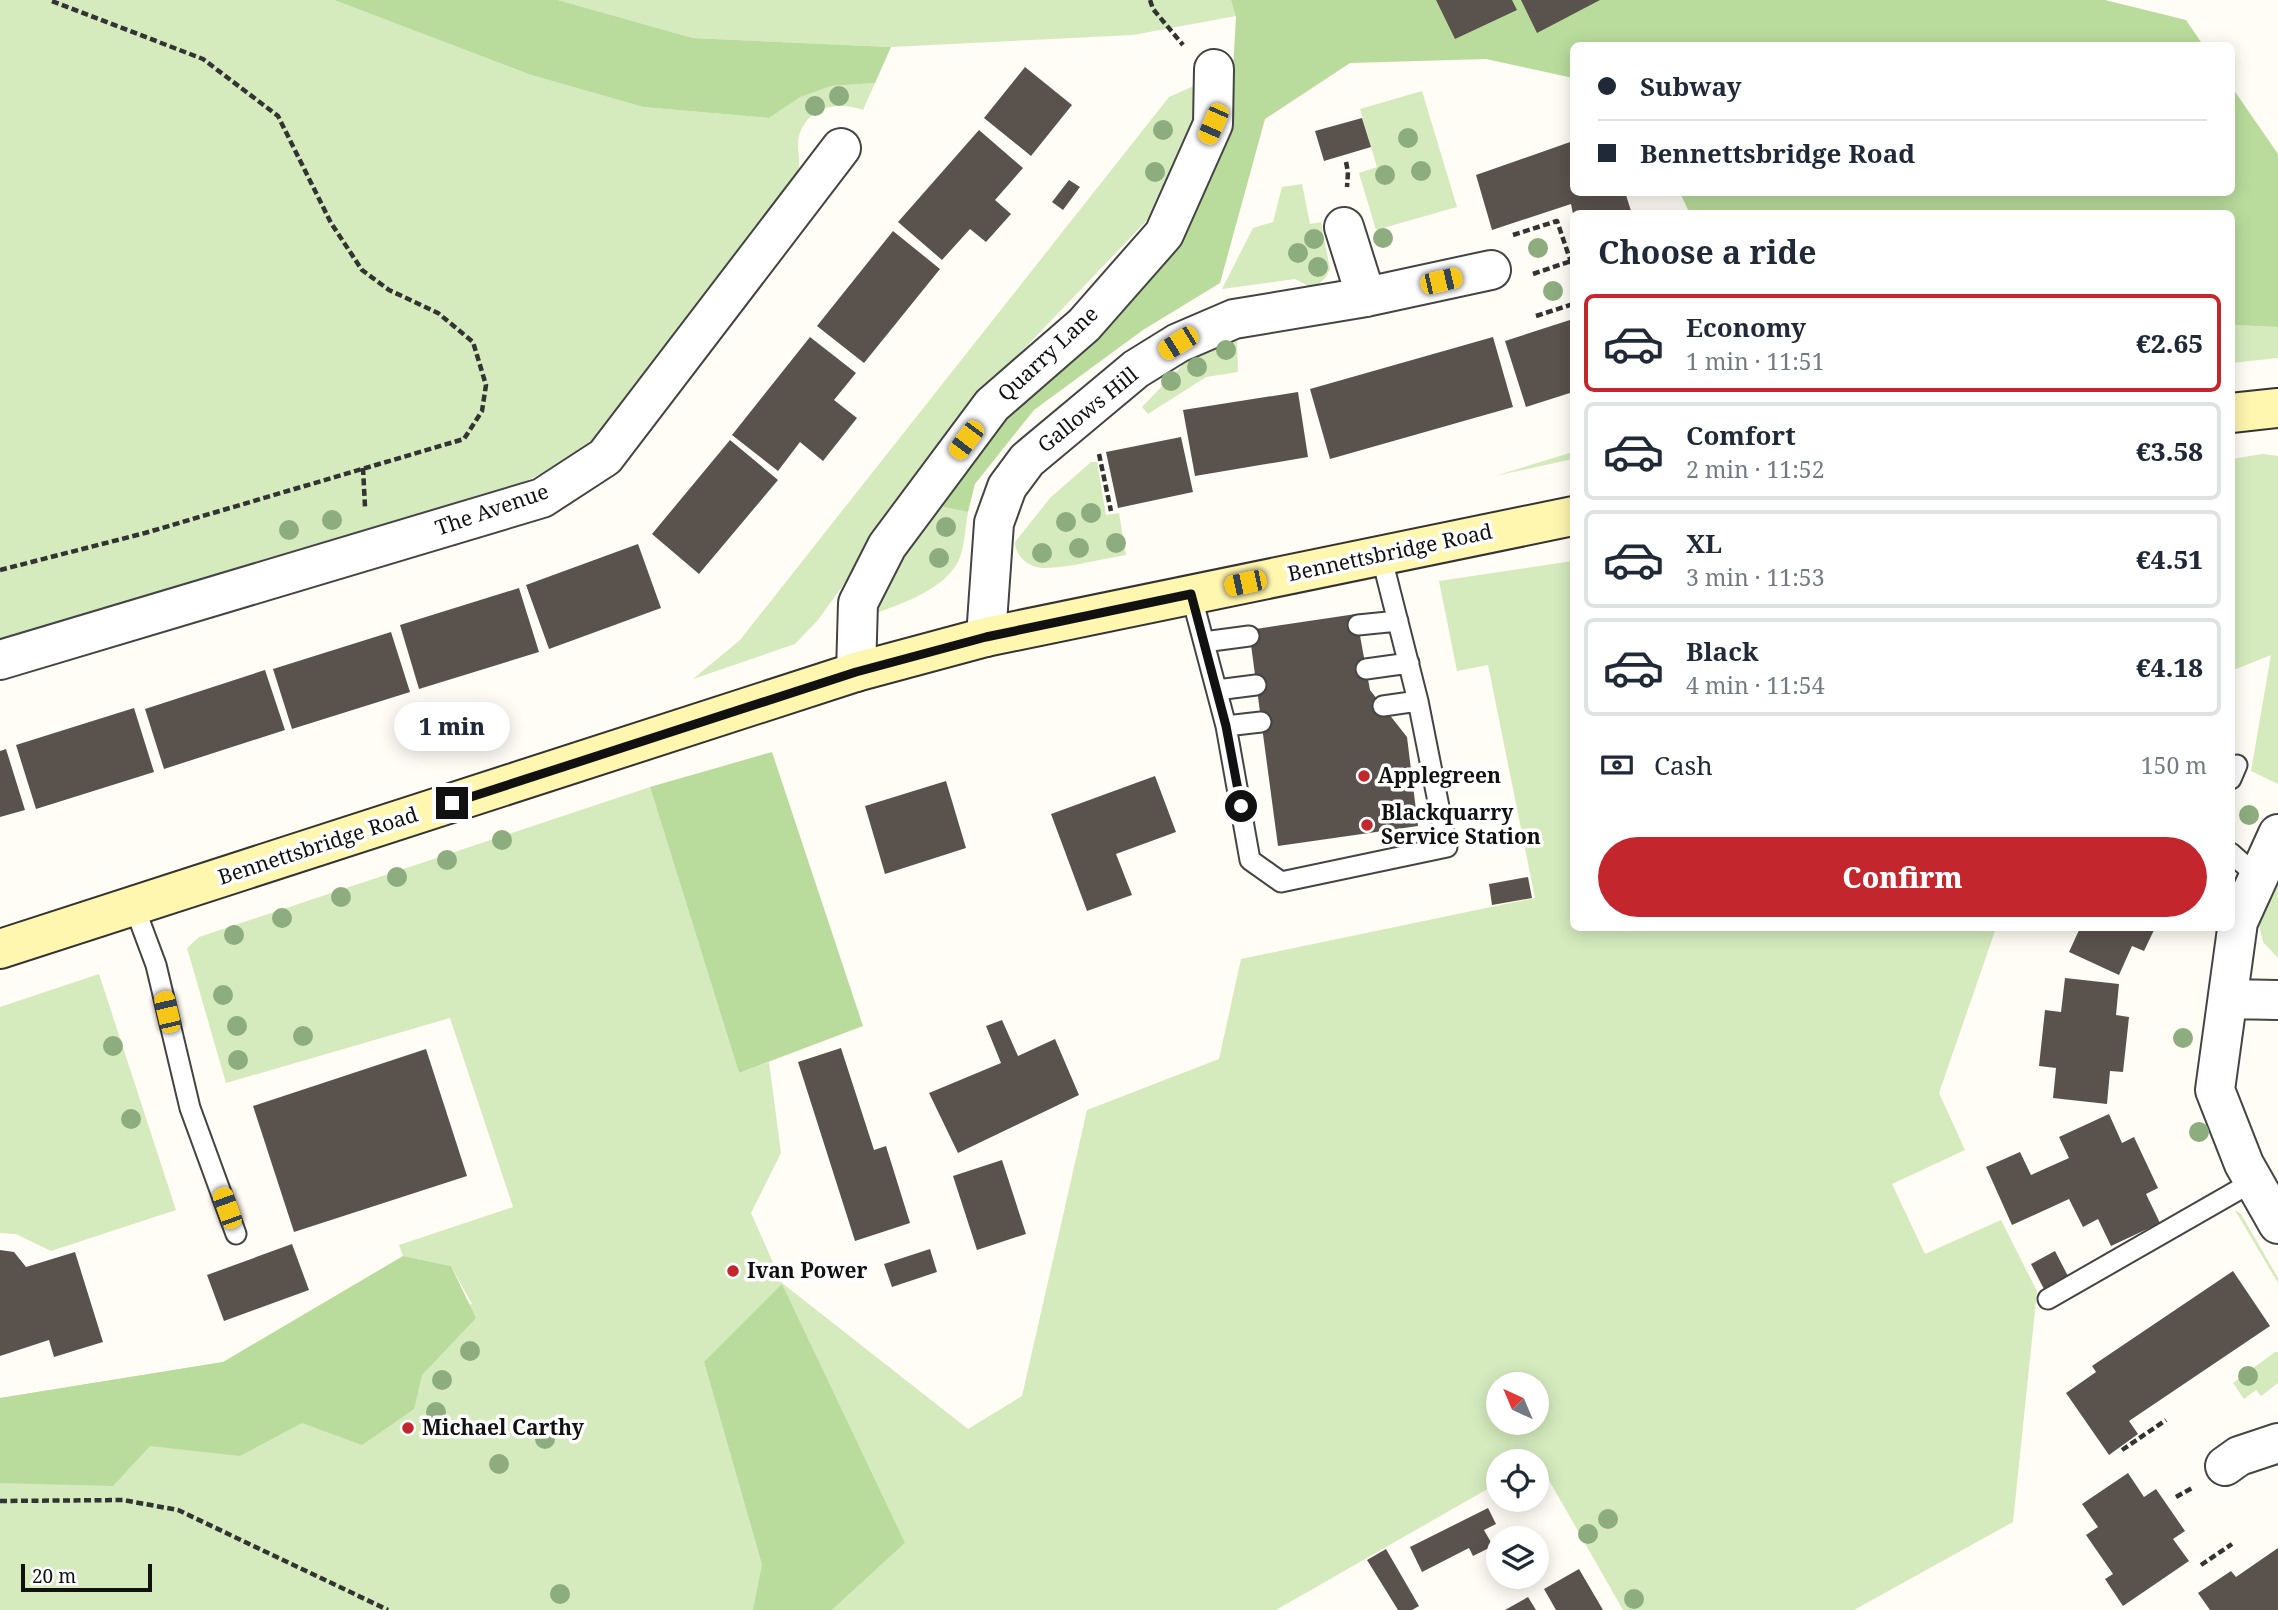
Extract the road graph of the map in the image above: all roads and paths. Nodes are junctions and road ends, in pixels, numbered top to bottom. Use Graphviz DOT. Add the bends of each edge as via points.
graph roads {
  1 [pos="49,0"];
  2 [pos="1150,0"];
  3 [pos="1153,9"];
  4 [pos="1214,69"];
  5 [pos="841,148"];
  6 [pos="1346,162"];
  7 [pos="1348,172"];
  8 [pos="1344,226"];
  9 [pos="1570,258"];
  10 [pos="1506,261"];
  11 [pos="1570,261"];
  12 [pos="1366,297"];
  13 [pos="1570,305"];
  14 [pos="1536,316"];
  15 [pos="2278,408"];
  16 [pos="2235,413"];
  17 [pos="1099,453"];
  18 [pos="1111,511"];
  19 [pos="1570,517"];
  20 [pos="1381,555"];
  21 [pos="0,570"];
  22 [pos="1191,594"];
  23 [pos="1398,621"];
  24 [pos="1358,625"];
  25 [pos="1249,636"];
  26 [pos="986,637"];
  27 [pos="1203,642"];
  28 [pos="0,660"];
  29 [pos="1409,663"];
  30 [pos="1366,669"];
  31 [pos="856,672"];
  32 [pos="1256,685"];
  33 [pos="1217,690"];
  34 [pos="1419,701"];
  35 [pos="1383,706"];
  36 [pos="1261,722"];
  37 [pos="1226,726"];
  38 [pos="2278,834"];
  39 [pos="2245,865"];
  40 [pos="134,906"];
  41 [pos="0,949"];
  42 [pos="2228,999"];
  43 [pos="2278,1000"];
  44 [pos="2254,1181"];
  45 [pos="2278,1224"];
  46 [pos="236,1234"];
  47 [pos="2048,1299"];
  48 [pos="2166,1420"];
  49 [pos="2278,1443"];
  50 [pos="2122,1450"];
  51 [pos="2225,1466"];
  52 [pos="2184,1493"];
  53 [pos="2176,1497"];
  54 [pos="0,1500"];
  55 [pos="2232,1544"];
  56 [pos="2201,1565"];
  57 [pos="378,1608"];
  58 [pos="388,1610"];
  1 -- 21 [label="path" via="202,59 278,116 331,223 362,270 389,290 438,313 473,342 486,385 482,411 464,439 145,533"];
  2 -- 3 [label="path"];
  4 -- 31 [label="street, Quarry Lane" via="1213,124 1164,234 1084,325 992,405 887,546 858,603"];
  5 -- 28 [label="street, The Avenue" via="605,457 542,498"];
  6 -- 7 [label="path"];
  8 -- 12 [label="street"];
  9 -- 10 [label="path" via="1558,220"];
  10 -- 11 [label="path"];
  10 -- 12 [label="street, Gallows Hill"];
  12 -- 26 [label="street, Gallows Hill" via="1234,319 1178,343 1136,369 1027,460 1007,487 994,523"];
  13 -- 14 [label="path"];
  15 -- 16 [label="main road"];
  17 -- 18 [label="path"];
  19 -- 20 [label="main road, Bennettsbridge Road"];
  20 -- 22 [label="main road, Bennettsbridge Road"];
  20 -- 23 [label="lane"];
  22 -- 26 [label="main road, Bennettsbridge Road"];
  22 -- 27 [label="lane"];
  23 -- 24 [label="lane"];
  23 -- 29 [label="lane"];
  25 -- 27 [label="lane"];
  26 -- 31 [label="main road, Bennettsbridge Road"];
  27 -- 33 [label="lane"];
  29 -- 30 [label="lane"];
  29 -- 34 [label="lane"];
  31 -- 40 [label="main road, Bennettsbridge Road"];
  32 -- 33 [label="lane"];
  33 -- 37 [label="lane"];
  34 -- 35 [label="lane"];
  34 -- 37 [label="lane" via="1447,847 1281,882 1250,860"];
  36 -- 37 [label="lane"];
  38 -- 39 [label="street"];
  39 -- 42 [label="street"];
  40 -- 41 [label="main road, Bennettsbridge Road"];
  40 -- 46 [label="lane" via="156,965 190,1108"];
  42 -- 43 [label="street"];
  42 -- 44 [label="street" via="2215,1090"];
  44 -- 45 [label="street"];
  44 -- 47 [label="lane"];
  48 -- 50 [label="path"];
  49 -- 51 [label="street" via="2239,1456"];
  52 -- 53 [label="path"];
  54 -- 57 [label="path" via="123,1500 178,1510"];
  55 -- 56 [label="path"];
  57 -- 58 [label="path"];
}
